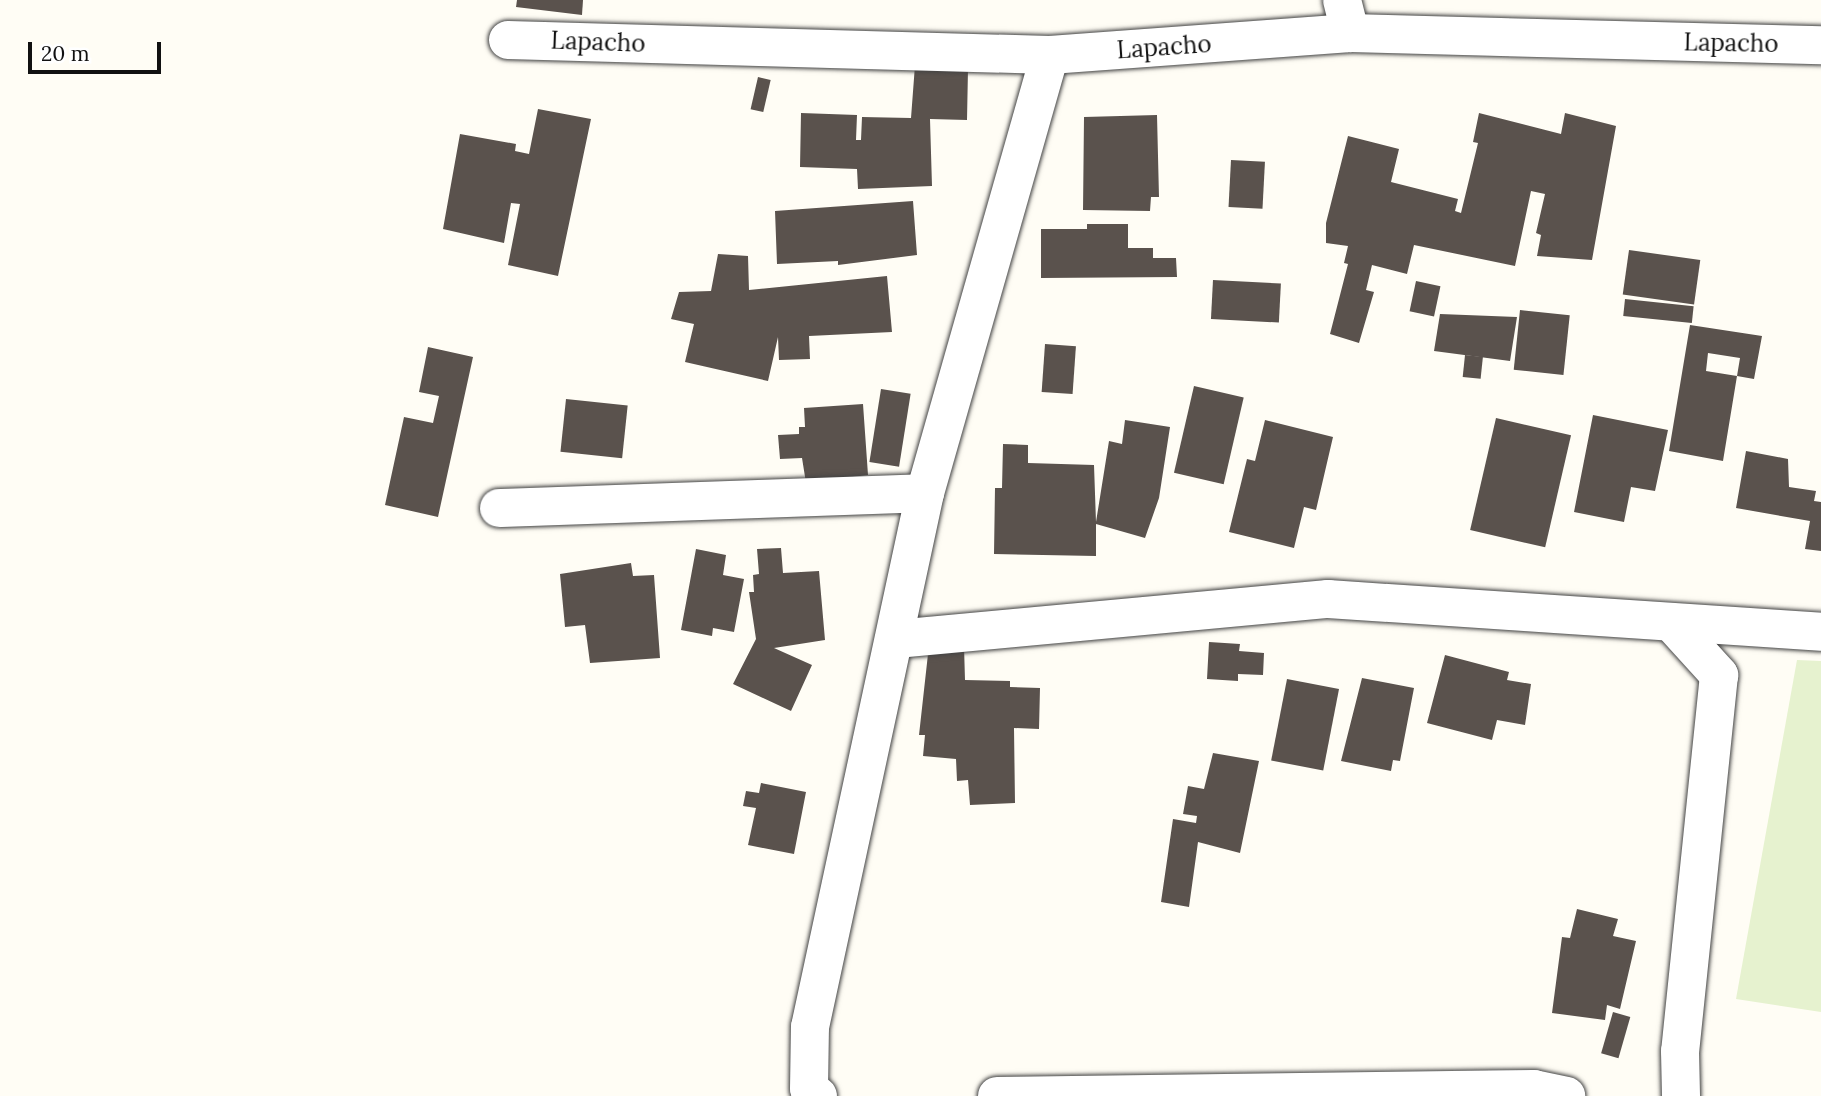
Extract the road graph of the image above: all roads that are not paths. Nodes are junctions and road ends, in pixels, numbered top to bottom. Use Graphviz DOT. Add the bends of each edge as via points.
graph roads {
  1 [pos="1346,17"];
  2 [pos="508,40"];
  3 [pos="1821,45"];
  4 [pos="1050,55"];
  5 [pos="925,493"];
  6 [pos="499,508"];
  7 [pos="1671,622"];
  8 [pos="1821,632"];
  9 [pos="896,639"];
  10 [pos="818,1096"];
  11 [pos="997,1096"];
  12 [pos="1566,1096"];
  13 [pos="1681,1096"];
  1 -- 3 [label="street, Lapacho"];
  1 -- 4 [label="street, Lapacho"];
  2 -- 4 [label="street, Lapacho"];
  4 -- 5 [label="street"];
  5 -- 6 [label="street"];
  5 -- 9 [label="street"];
  7 -- 8 [label="street"];
  7 -- 9 [label="street" via="1328,598"];
  7 -- 13 [label="street" via="1719,675 1680,1051"];
  9 -- 10 [label="street" via="810,1027 809,1089"];
  11 -- 12 [label="street" via="1534,1089"];
}
